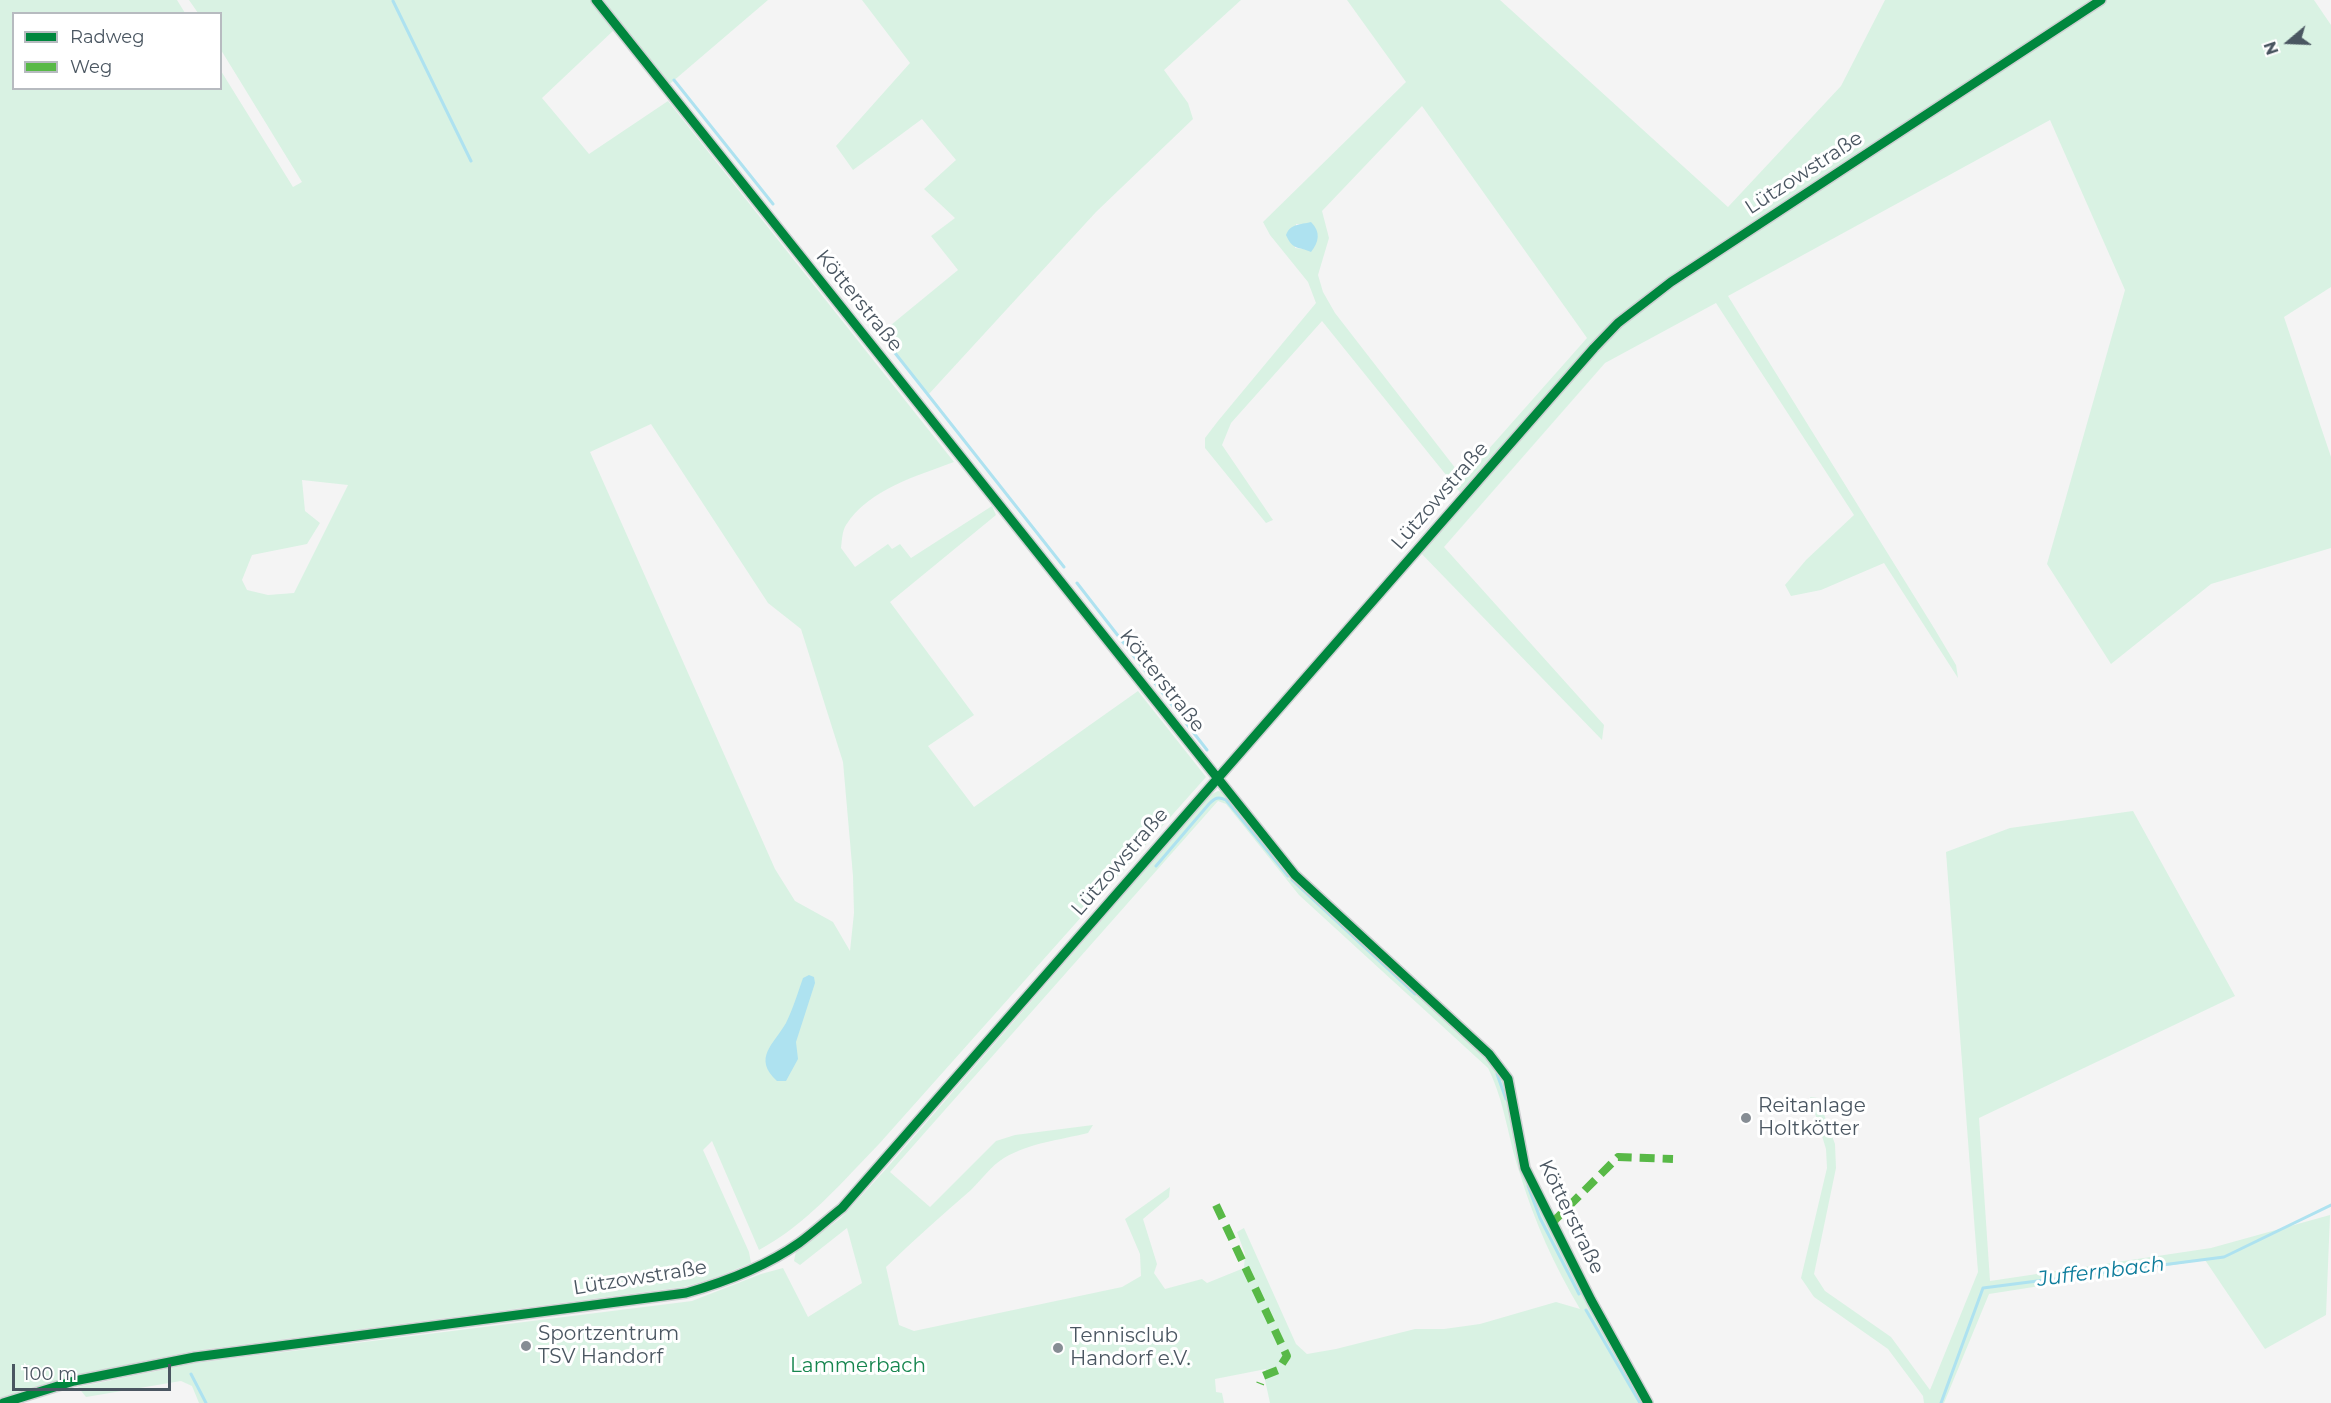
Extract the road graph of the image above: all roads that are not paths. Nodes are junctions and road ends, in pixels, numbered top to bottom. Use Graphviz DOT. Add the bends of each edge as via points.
graph roads {
  1 [pos="596,0"];
  2 [pos="2101,0"];
  3 [pos="1217,779"];
  4 [pos="3,1403"];
  5 [pos="1648,1403"];
  1 -- 3 [label="street, Kötterstraße"];
  2 -- 3 [label="street, Lützowstraße" via="1671,282 1618,323"];
  3 -- 4 [label="street, Lützowstraße" via="842,1208 800,1242 762,1265 686,1293 195,1357 74,1381"];
  3 -- 5 [label="street, Kötterstraße" via="1295,875 1489,1054 1508,1079 1525,1168"];
}
